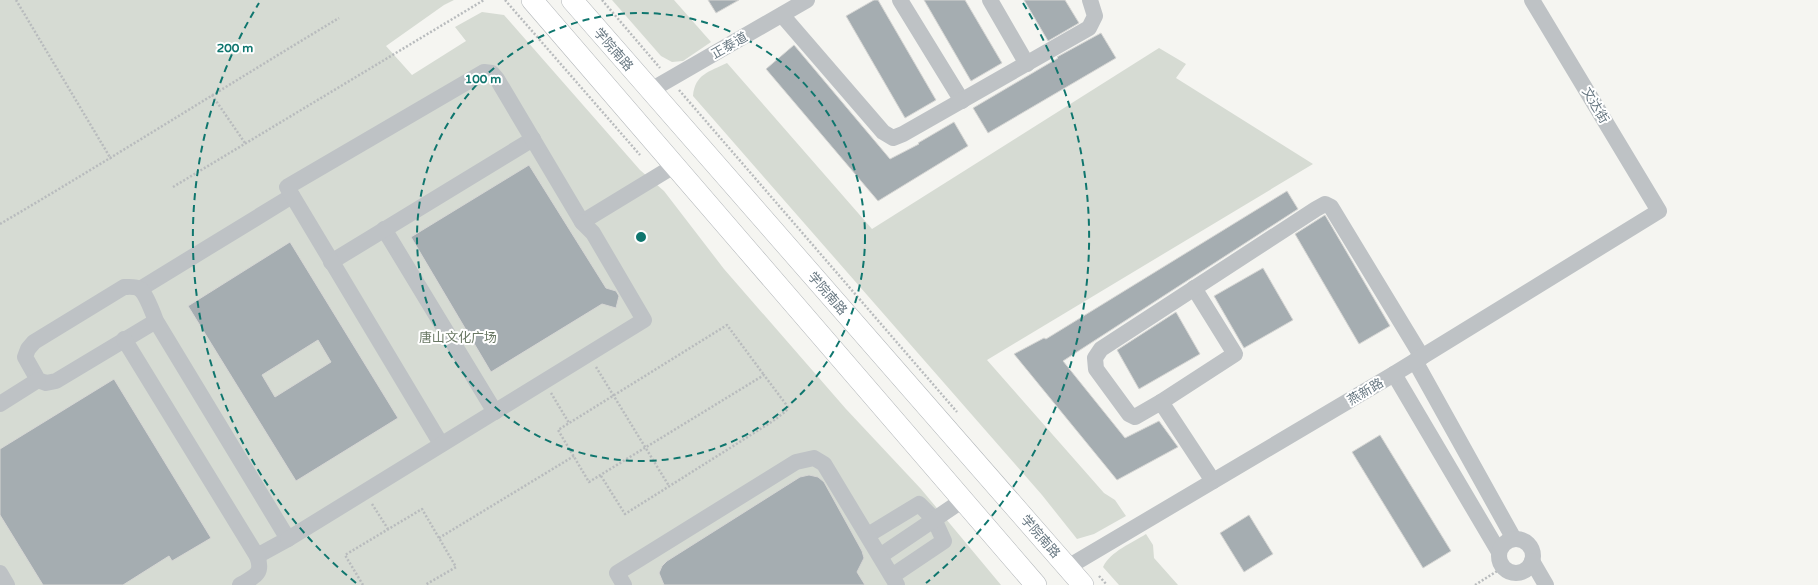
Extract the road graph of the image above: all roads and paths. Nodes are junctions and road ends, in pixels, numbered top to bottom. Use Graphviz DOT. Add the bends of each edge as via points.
graph roads {
  1 [pos="16,0"];
  2 [pos="484,0"];
  3 [pos="532,0"];
  4 [pos="572,0"];
  5 [pos="602,0"];
  6 [pos="807,0"];
  7 [pos="900,0"];
  8 [pos="990,0"];
  9 [pos="1090,0"];
  10 [pos="1532,0"];
  11 [pos="782,15"];
  12 [pos="339,18"];
  13 [pos="1026,64"];
  14 [pos="670,79"];
  15 [pos="651,90"];
  16 [pos="212,95"];
  17 [pos="962,101"];
  18 [pos="533,139"];
  19 [pos="246,144"];
  20 [pos="111,159"];
  21 [pos="674,166"];
  22 [pos="173,187"];
  23 [pos="292,196"];
  24 [pos="1659,211"];
  25 [pos="582,222"];
  26 [pos="0,224"];
  27 [pos="384,229"];
  28 [pos="331,262"];
  29 [pos="1194,288"];
  30 [pos="140,289"];
  31 [pos="156,321"];
  32 [pos="124,339"];
  33 [pos="1418,359"];
  34 [pos="589,369"];
  35 [pos="1394,374"];
  36 [pos="764,375"];
  37 [pos="38,380"];
  38 [pos="556,388"];
  39 [pos="614,396"];
  40 [pos="1161,402"];
  41 [pos="0,404"];
  42 [pos="495,412"];
  43 [pos="959,414"];
  44 [pos="569,423"];
  45 [pos="441,444"];
  46 [pos="646,448"];
  47 [pos="574,456"];
  48 [pos="601,476"];
  49 [pos="1213,481"];
  50 [pos="669,486"];
  51 [pos="365,491"];
  52 [pos="963,500"];
  53 [pos="934,519"];
  54 [pos="388,529"];
  55 [pos="868,535"];
  56 [pos="439,538"];
  57 [pos="288,539"];
  58 [pos="1514,539"];
  59 [pos="257,556"];
  60 [pos="880,556"];
  61 [pos="1076,562"];
  62 [pos="1532,562"];
  63 [pos="1508,570"];
  64 [pos="0,573"];
  65 [pos="895,581"];
  66 [pos="620,584"];
  67 [pos="7,585"];
  68 [pos="240,585"];
  69 [pos="362,585"];
  70 [pos="426,585"];
  71 [pos="1036,585"];
  72 [pos="1083,585"];
  73 [pos="1107,585"];
  74 [pos="1475,585"];
  75 [pos="1546,585"];
  1 -- 20 [label="path"];
  2 -- 19 [label="path"];
  3 -- 21 [label="main road"];
  4 -- 15 [label="main road, 学院南路"];
  5 -- 14 [label="path"];
  6 -- 11 [label="street, 正泰道"];
  7 -- 17 [label="street"];
  8 -- 13 [label="street"];
  9 -- 13 [label="street" via="1095,16 1089,28"];
  10 -- 24 [label="street, 文达街"];
  11 -- 14 [label="street, 正泰道"];
  11 -- 17 [label="street" via="882,132 893,138"];
  12 -- 16 [label="path"];
  13 -- 17 [label="street"];
  14 -- 15 [label="street, 正泰道"];
  14 -- 43 [label="path"];
  15 -- 61 [label="main road, 学院南路"];
  16 -- 19 [label="path"];
  16 -- 20 [label="path"];
  18 -- 23 [label="street" via="497,79 492,73 484,72 287,187"];
  18 -- 25 [label="street"];
  18 -- 27 [label="street"];
  19 -- 22 [label="path"];
  20 -- 26 [label="path"];
  21 -- 25 [label="street"];
  21 -- 52 [label="main road"];
  23 -- 28 [label="street"];
  23 -- 30 [label="street"];
  24 -- 33 [label="street, 燕新路"];
  25 -- 42 [label="street" via="593,233 644,320"];
  27 -- 28 [label="street"];
  27 -- 42 [label="street"];
  28 -- 45 [label="street"];
  29 -- 33 [label="street" via="1325,204 1331,207"];
  29 -- 40 [label="street" via="1235,354"];
  29 -- 40 [label="street" via="1101,349 1095,358 1096,369 1129,414 1135,417"];
  30 -- 31 [label="street"];
  30 -- 37 [label="street" via="124,287 34,342 25,356"];
  31 -- 32 [label="street"];
  31 -- 57 [label="street"];
  32 -- 37 [label="street" via="56,381 46,383"];
  32 -- 59 [label="street"];
  33 -- 35 [label="street, 燕新路"];
  33 -- 58 [label="street"];
  34 -- 39 [label="path" via="595,365"];
  35 -- 49 [label="street, 燕新路"];
  35 -- 63 [label="street"];
  36 -- 39 [label="path" via="727,325"];
  36 -- 46 [label="path"];
  36 -- 50 [label="path" via="788,407 786,411"];
  37 -- 41 [label="street"];
  38 -- 44 [label="path" via="550,392"];
  39 -- 44 [label="path"];
  39 -- 46 [label="path"];
  40 -- 49 [label="street"];
  42 -- 45 [label="street"];
  44 -- 47 [label="path" via="558,430"];
  45 -- 51 [label="street"];
  46 -- 48 [label="path"];
  46 -- 50 [label="path"];
  47 -- 48 [label="path" via="590,482"];
  47 -- 56 [label="path"];
  48 -- 50 [label="path" via="624,514"];
  49 -- 61 [label="street, 燕新路"];
  51 -- 54 [label="path"];
  51 -- 57 [label="street"];
  52 -- 53 [label="street"];
  52 -- 71 [label="main road"];
  53 -- 55 [label="street" via="919,504"];
  53 -- 60 [label="street"];
  53 -- 65 [label="street" via="944,541"];
  54 -- 56 [label="path" via="422,509"];
  54 -- 69 [label="path" via="345,555"];
  55 -- 60 [label="street"];
  55 -- 66 [label="street" via="824,464 814,458 796,462 617,573"];
  56 -- 70 [label="path" via="456,567"];
  57 -- 59 [label="street"];
  58 -- 62 [label="street" via="1529,545 1533,556"];
  58 -- 63 [label="street" via="1504,543"];
  59 -- 68 [label="street" via="260,570"];
  60 -- 65 [label="street"];
  61 -- 72 [label="main road, 学院南路"];
  61 -- 73 [label="path"];
  62 -- 63 [label="street" via="1522,572"];
  62 -- 75 [label="street"];
  63 -- 74 [label="path"];
  64 -- 67 [label="street"];
}
